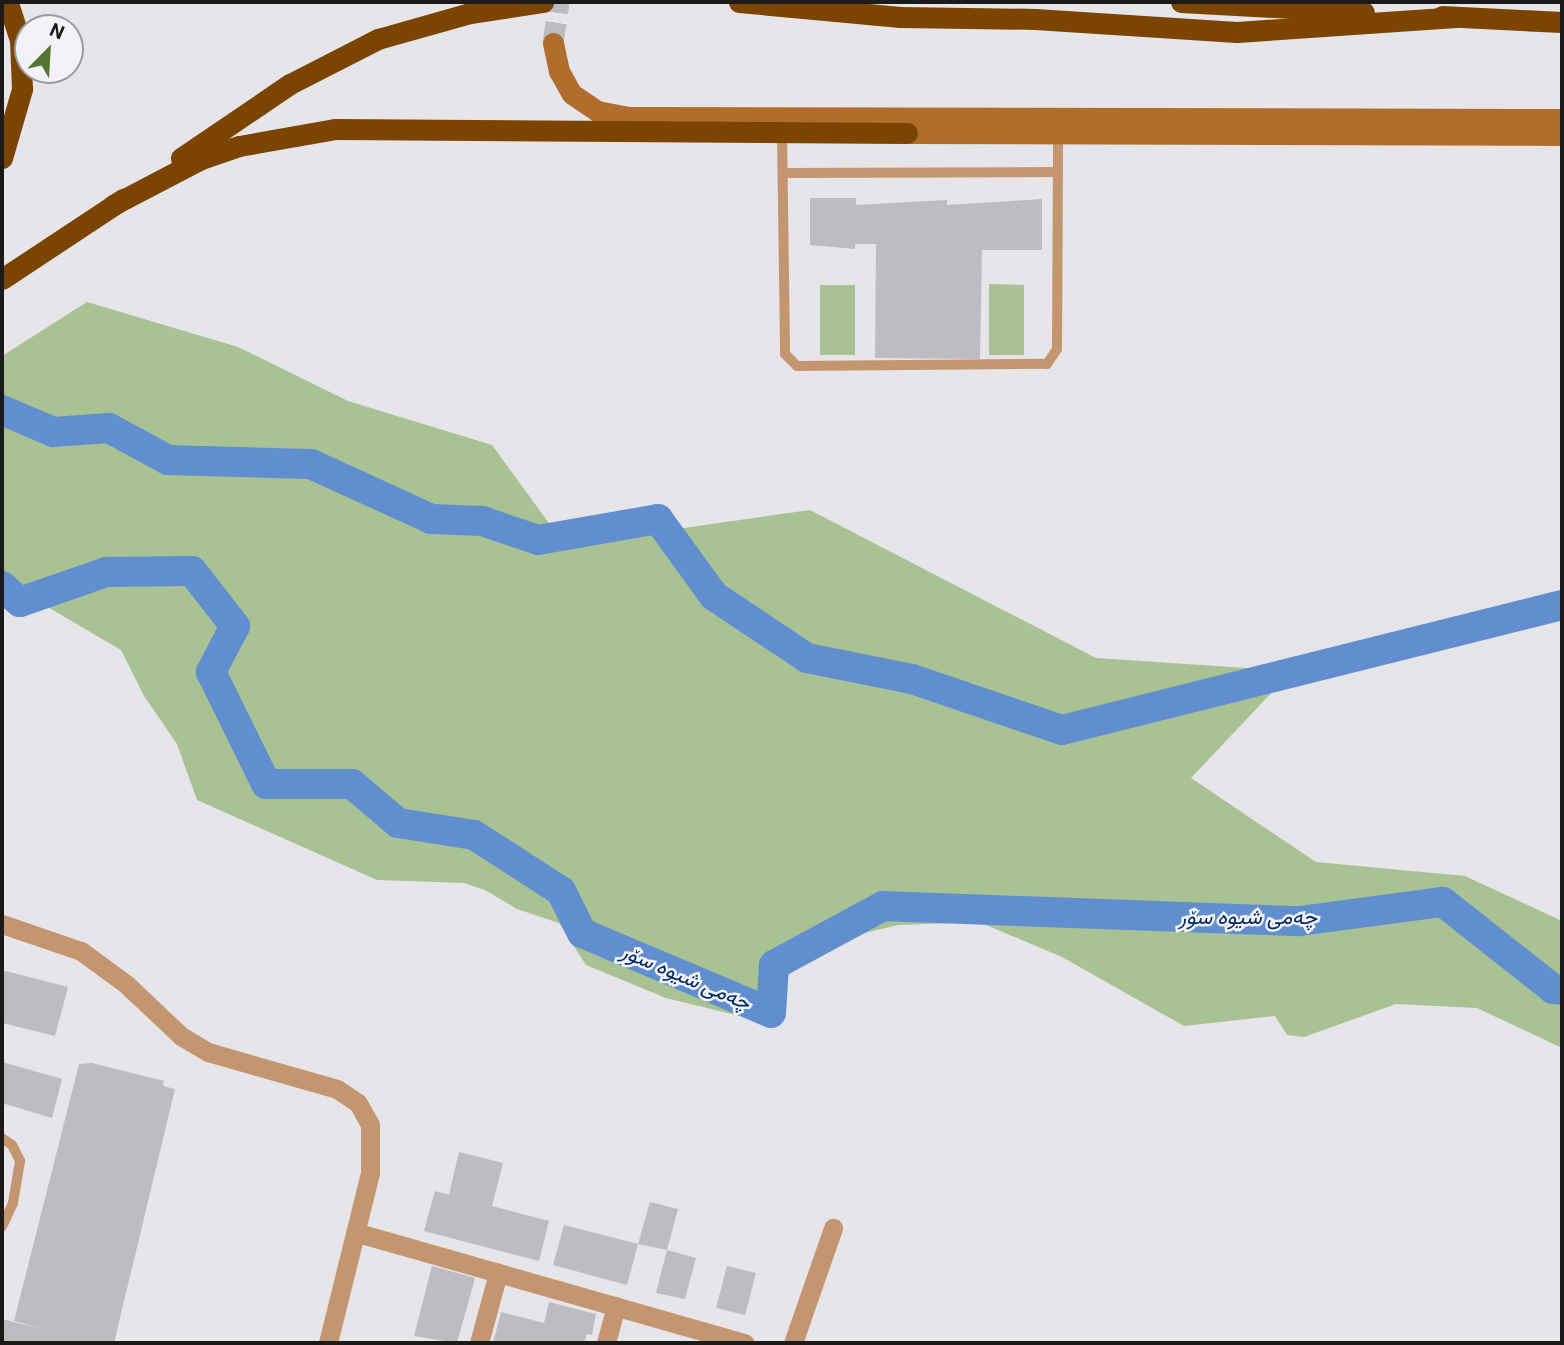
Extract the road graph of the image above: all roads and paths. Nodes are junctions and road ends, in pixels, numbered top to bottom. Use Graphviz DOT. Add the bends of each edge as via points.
graph roads {
  1 [pos="8,2"];
  2 [pos="543,2"];
  3 [pos="739,2"];
  4 [pos="836,2"];
  5 [pos="1181,2"];
  6 [pos="1455,17"];
  7 [pos="1035,19"];
  8 [pos="1562,22"];
  9 [pos="553,43"];
  10 [pos="1562,119"];
  11 [pos="782,132"];
  12 [pos="907,133"];
  13 [pos="1058,133"];
  14 [pos="1562,135"];
  15 [pos="2,158"];
  16 [pos="1058,172"];
  17 [pos="784,173"];
  18 [pos="113,205"];
  19 [pos="2,279"];
  20 [pos="2,925"];
  21 [pos="2,1138"];
  22 [pos="2,1227"];
  23 [pos="833,1228"];
  24 [pos="358,1233"];
  25 [pos="498,1273"];
  26 [pos="616,1306"];
  27 [pos="735,1342"];
  28 [pos="328,1343"];
  29 [pos="479,1343"];
  30 [pos="606,1343"];
  31 [pos="793,1343"];
  1 -- 15 [label="highway" via="20,40 22,89"];
  2 -- 18 [label="highway" via="420,24 331,61"];
  3 -- 7 [label="highway" via="900,17"];
  4 -- 7 [label="highway"];
  5 -- 6 [label="highway"];
  6 -- 7 [label="highway" via="1237,32"];
  6 -- 8 [label="highway"];
  9 -- 10 [label="street" via="559,71 572,94 597,111 627,117"];
  11 -- 12 [label="highway"];
  11 -- 17 [label="lane"];
  11 -- 18 [label="highway" via="335,129 239,146 201,159"];
  12 -- 13 [label="street"];
  13 -- 14 [label="street"];
  13 -- 16 [label="lane"];
  16 -- 17 [label="lane"];
  16 -- 17 [label="lane" via="1057,349 1054,358 1038,366 791,363 785,354"];
  18 -- 19 [label="highway"];
  20 -- 24 [label="street" via="81,951 126,984 181,1036 208,1052 351,1097 370,1125 370,1174"];
  21 -- 22 [label="lane" via="12,1145 20,1161 13,1203"];
  23 -- 31 [label="street"];
  24 -- 25 [label="street"];
  24 -- 28 [label="street"];
  25 -- 26 [label="street"];
  25 -- 29 [label="street"];
  26 -- 27 [label="street"];
  26 -- 30 [label="street"];
}
